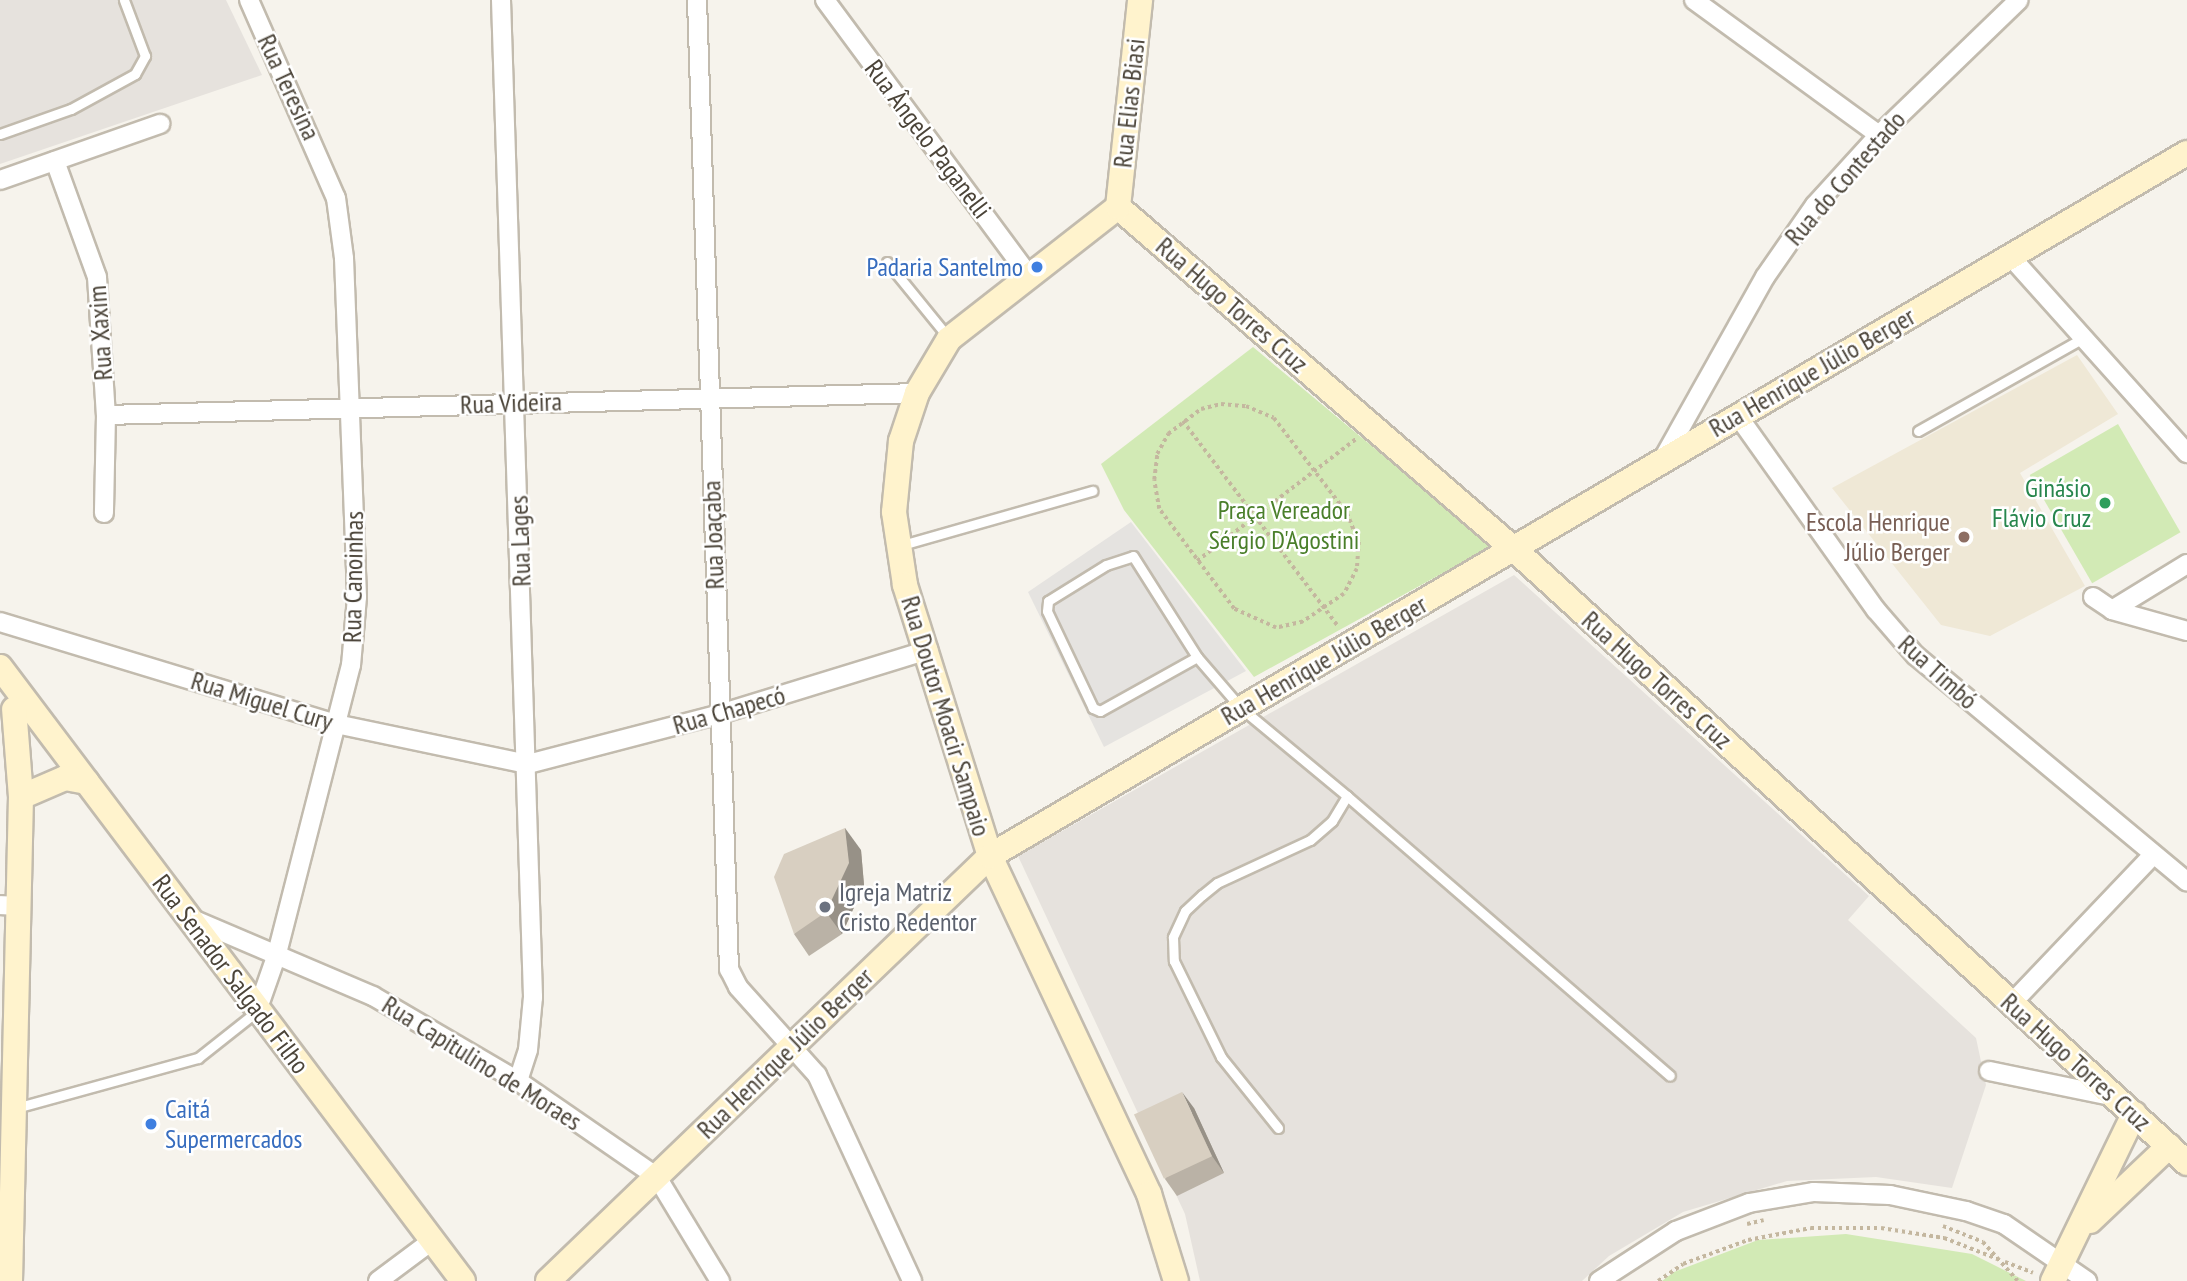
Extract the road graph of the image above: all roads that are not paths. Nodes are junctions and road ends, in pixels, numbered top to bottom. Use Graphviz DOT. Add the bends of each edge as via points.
graph roads {
  1 [pos="124,0"];
  2 [pos="249,0"];
  3 [pos="501,0"];
  4 [pos="697,0"];
  5 [pos="825,0"];
  6 [pos="1140,0"];
  7 [pos="2019,0"];
  8 [pos="1704,2"];
  9 [pos="160,124"];
  10 [pos="0,134"];
  11 [pos="1879,135"];
  12 [pos="2187,153"];
  13 [pos="55,161"];
  14 [pos="328,174"];
  15 [pos="0,180"];
  16 [pos="1118,207"];
  17 [pos="2010,256"];
  18 [pos="887,262"];
  19 [pos="1031,278"];
  20 [pos="2085,337"];
  21 [pos="949,339"];
  22 [pos="917,393"];
  23 [pos="708,397"];
  24 [pos="515,403"];
  25 [pos="352,408"];
  26 [pos="106,415"];
  27 [pos="1738,416"];
  28 [pos="1918,431"];
  29 [pos="2187,453"];
  30 [pos="1664,457"];
  31 [pos="1092,491"];
  32 [pos="104,513"];
  33 [pos="897,546"];
  34 [pos="1516,551"];
  35 [pos="2187,564"];
  36 [pos="2093,597"];
  37 [pos="2112,610"];
  38 [pos="0,622"];
  39 [pos="2187,631"];
  40 [pos="928,650"];
  41 [pos="1197,657"];
  42 [pos="0,667"];
  43 [pos="13,701"];
  44 [pos="1241,708"];
  45 [pos="720,714"];
  46 [pos="336,724"];
  47 [pos="528,764"];
  48 [pos="87,782"];
  49 [pos="1348,796"];
  50 [pos="21,797"];
  51 [pos="2153,855"];
  52 [pos="990,856"];
  53 [pos="2187,882"];
  54 [pos="8,906"];
  55 [pos="187,917"];
  56 [pos="276,954"];
  57 [pos="2012,1003"];
  58 [pos="257,1011"];
  59 [pos="794,1045"];
  60 [pos="1989,1071"];
  61 [pos="1670,1076"];
  62 [pos="518,1081"];
  63 [pos="2115,1097"];
  64 [pos="13,1108"];
  65 [pos="2134,1114"];
  66 [pos="1278,1128"];
  67 [pos="2182,1157"];
  68 [pos="657,1177"];
  69 [pos="2080,1231"];
  70 [pos="433,1240"];
  71 [pos="2056,1273"];
  72 [pos="6,1274"];
  73 [pos="378,1281"];
  74 [pos="463,1281"];
  75 [pos="548,1281"];
  76 [pos="720,1281"];
  77 [pos="912,1281"];
  78 [pos="1176,1281"];
  79 [pos="1599,1281"];
  80 [pos="2087,1281"];
  1 -- 10 [label="lane" via="145,56 135,74 71,109"];
  2 -- 14 [label="street, Rua Teresina"];
  3 -- 24 [label="street, Rua Lages"];
  4 -- 23 [label="street, Rua Joaçaba"];
  5 -- 19 [label="street, Rua Ângelo Paganelli"];
  6 -- 16 [label="street, Rua Elias Biasi"];
  7 -- 11 [label="street, Rua do Contestado"];
  8 -- 11 [label="street"];
  9 -- 13 [label="street"];
  11 -- 30 [label="street, Rua do Contestado" via="1786,243"];
  12 -- 17 [label="street, Rua Henrique Júlio Berger"];
  13 -- 15 [label="street"];
  13 -- 26 [label="street, Rua Xaxim" via="97,277"];
  14 -- 25 [label="street, Rua Canoinhas" via="344,258"];
  16 -- 19 [label="street, Rua Doutor Moacir Sampaio"];
  16 -- 34 [label="street, Rua Hugo Torres Cruz"];
  17 -- 20 [label="street"];
  17 -- 27 [label="street, Rua Henrique Júlio Berger"];
  18 -- 21 [label="lane"];
  19 -- 21 [label="street, Rua Doutor Moacir Sampaio"];
  20 -- 28 [label="lane"];
  20 -- 29 [label="street"];
  21 -- 22 [label="street, Rua Doutor Moacir Sampaio"];
  22 -- 23 [label="street, Rua Videira"];
  22 -- 33 [label="street, Rua Doutor Moacir Sampaio" via="895,476"];
  23 -- 24 [label="street, Rua Videira"];
  23 -- 45 [label="street, Rua Joaçaba"];
  24 -- 25 [label="street, Rua Videira"];
  24 -- 47 [label="street, Rua Lages"];
  25 -- 26 [label="street, Rua Videira"];
  25 -- 46 [label="street, Rua Canoinhas" via="356,622"];
  26 -- 32 [label="street, Rua Xaxim"];
  27 -- 30 [label="street, Rua Henrique Júlio Berger"];
  27 -- 51 [label="street, Rua Timbó" via="1908,648"];
  30 -- 34 [label="street, Rua Henrique Júlio Berger"];
  31 -- 33 [label="lane"];
  33 -- 40 [label="street, Rua Doutor Moacir Sampaio"];
  34 -- 44 [label="street, Rua Henrique Júlio Berger"];
  34 -- 57 [label="street, Rua Hugo Torres Cruz"];
  35 -- 37 [label="street"];
  36 -- 37 [label="street"];
  37 -- 39 [label="street"];
  38 -- 46 [label="street, Rua Miguel Cury"];
  40 -- 45 [label="street, Rua Chapecó"];
  40 -- 52 [label="street, Rua Doutor Moacir Sampaio"];
  41 -- 41 [label="lane" via="1133,556 1107,565 1048,601 1047,611 1093,708 1100,711"];
  41 -- 44 [label="lane"];
  42 -- 43 [label="street, Rua Senador Salgado Filho"];
  43 -- 48 [label="street, Rua Senador Salgado Filho"];
  43 -- 50 [label="street"];
  44 -- 49 [label="lane"];
  44 -- 52 [label="street, Rua Henrique Júlio Berger"];
  45 -- 47 [label="street, Rua Chapecó"];
  45 -- 59 [label="street, Rua Joaçaba" via="729,969 738,987"];
  46 -- 47 [label="street, Rua Miguel Cury"];
  46 -- 56 [label="street, Rua Canoinhas"];
  47 -- 62 [label="street, Rua Lages" via="532,1027"];
  48 -- 50 [label="street" via="65,778"];
  48 -- 55 [label="street, Rua Senador Salgado Filho"];
  49 -- 61 [label="lane"];
  49 -- 66 [label="lane" via="1332,821 1310,839 1217,883 1202,895 1185,911 1174,937 1174,961 1221,1057"];
  50 -- 54 [label="street"];
  51 -- 53 [label="street, Rua Timbó"];
  51 -- 57 [label="street"];
  52 -- 59 [label="street, Rua Henrique Júlio Berger"];
  52 -- 78 [label="street, Rua Doutor Moacir Sampaio" via="1149,1194"];
  54 -- 64 [label="street"];
  55 -- 56 [label="street, Rua Capitulino de Moraes"];
  55 -- 58 [label="street, Rua Senador Salgado Filho"];
  56 -- 58 [label="street, Rua Canoinhas"];
  56 -- 62 [label="street, Rua Capitulino de Moraes" via="373,996"];
  57 -- 63 [label="street, Rua Hugo Torres Cruz"];
  58 -- 64 [label="lane" via="198,1058"];
  58 -- 70 [label="street, Rua Senador Salgado Filho"];
  59 -- 68 [label="street, Rua Henrique Júlio Berger"];
  59 -- 77 [label="street, Rua Joaçaba" via="824,1086"];
  60 -- 63 [label="street"];
  62 -- 68 [label="street, Rua Capitulino de Moraes"];
  63 -- 65 [label="street, Rua Hugo Torres Cruz"];
  64 -- 72 [label="street"];
  65 -- 67 [label="street, Rua Hugo Torres Cruz"];
  65 -- 69 [label="street"];
  67 -- 69 [label="street"];
  68 -- 75 [label="street, Rua Henrique Júlio Berger"];
  68 -- 76 [label="street, Rua Capitulino de Moraes"];
  69 -- 71 [label="street"];
  70 -- 73 [label="street"];
  70 -- 74 [label="street, Rua Senador Salgado Filho"];
  71 -- 79 [label="street" via="2004,1224 1966,1211 1890,1195 1814,1192 1749,1203 1676,1231"];
  71 -- 80 [label="street"];
}
